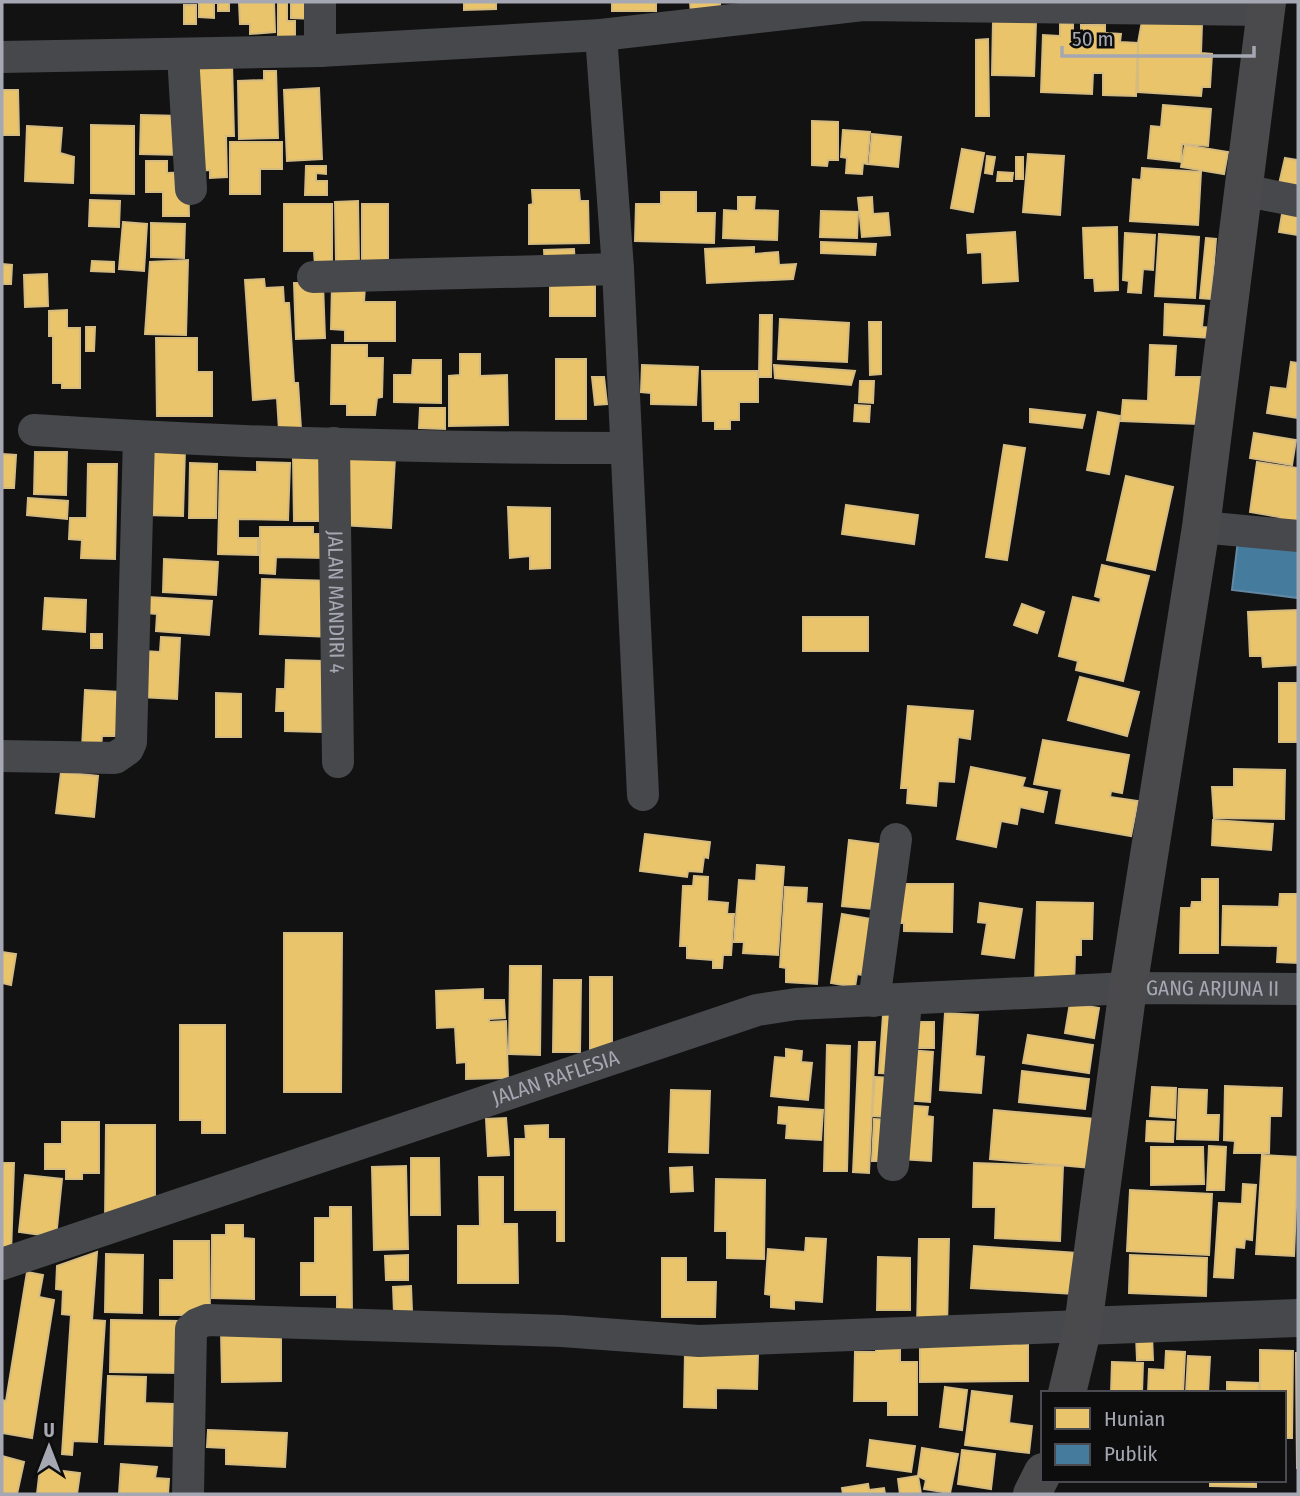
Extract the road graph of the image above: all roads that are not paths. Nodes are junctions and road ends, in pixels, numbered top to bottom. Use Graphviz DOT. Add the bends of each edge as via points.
graph roads {
  1 [pos="320,2"];
  2 [pos="1266,6"];
  3 [pos="722,11"];
  4 [pos="601,35"];
  5 [pos="320,51"];
  6 [pos="183,55"];
  7 [pos="2,57"];
  8 [pos="191,189"];
  9 [pos="1242,190"];
  10 [pos="1298,201"];
  11 [pos="618,269"];
  12 [pos="313,278"];
  13 [pos="34,430"];
  14 [pos="139,437"];
  15 [pos="334,443"];
  16 [pos="625,448"];
  17 [pos="1201,527"];
  18 [pos="1298,536"];
  19 [pos="2,756"];
  20 [pos="338,762"];
  21 [pos="643,795"];
  22 [pos="896,839"];
  23 [pos="1128,989"];
  24 [pos="1298,989"];
  25 [pos="906,1000"];
  26 [pos="874,1001"];
  27 [pos="893,1165"];
  28 [pos="2,1265"];
  29 [pos="1298,1318"];
  30 [pos="1083,1326"];
  31 [pos="1067,1391"];
  32 [pos="1041,1476"];
  33 [pos="188,1494"];
  34 [pos="1032,1494"];
  1 -- 5 [label="street"];
  2 -- 3 [label="street" via="863,5"];
  2 -- 9 [label="main road"];
  3 -- 4 [label="street"];
  4 -- 5 [label="street"];
  4 -- 11 [label="street"];
  5 -- 6 [label="street"];
  6 -- 7 [label="street"];
  6 -- 8 [label="street"];
  9 -- 10 [label="street"];
  9 -- 17 [label="main road"];
  11 -- 12 [label="street"];
  11 -- 16 [label="street"];
  13 -- 14 [label="street"];
  14 -- 15 [label="street"];
  14 -- 19 [label="street" via="128,749 115,758"];
  15 -- 16 [label="street"];
  15 -- 20 [label="street, JALAN MANDIRI 4"];
  16 -- 21 [label="street"];
  17 -- 18 [label="street"];
  17 -- 23 [label="main road"];
  22 -- 26 [label="street"];
  23 -- 24 [label="street, GANG ARJUNA II"];
  23 -- 25 [label="street, JALAN RAFLESIA"];
  23 -- 30 [label="main road"];
  25 -- 26 [label="street, JALAN RAFLESIA"];
  25 -- 27 [label="street"];
  26 -- 28 [label="street, JALAN RAFLESIA" via="757,1010"];
  29 -- 30 [label="street"];
  30 -- 31 [label="main road"];
  30 -- 33 [label="street" via="699,1341 562,1331 207,1320 191,1329"];
  32 -- 34 [label="main road"];
}
